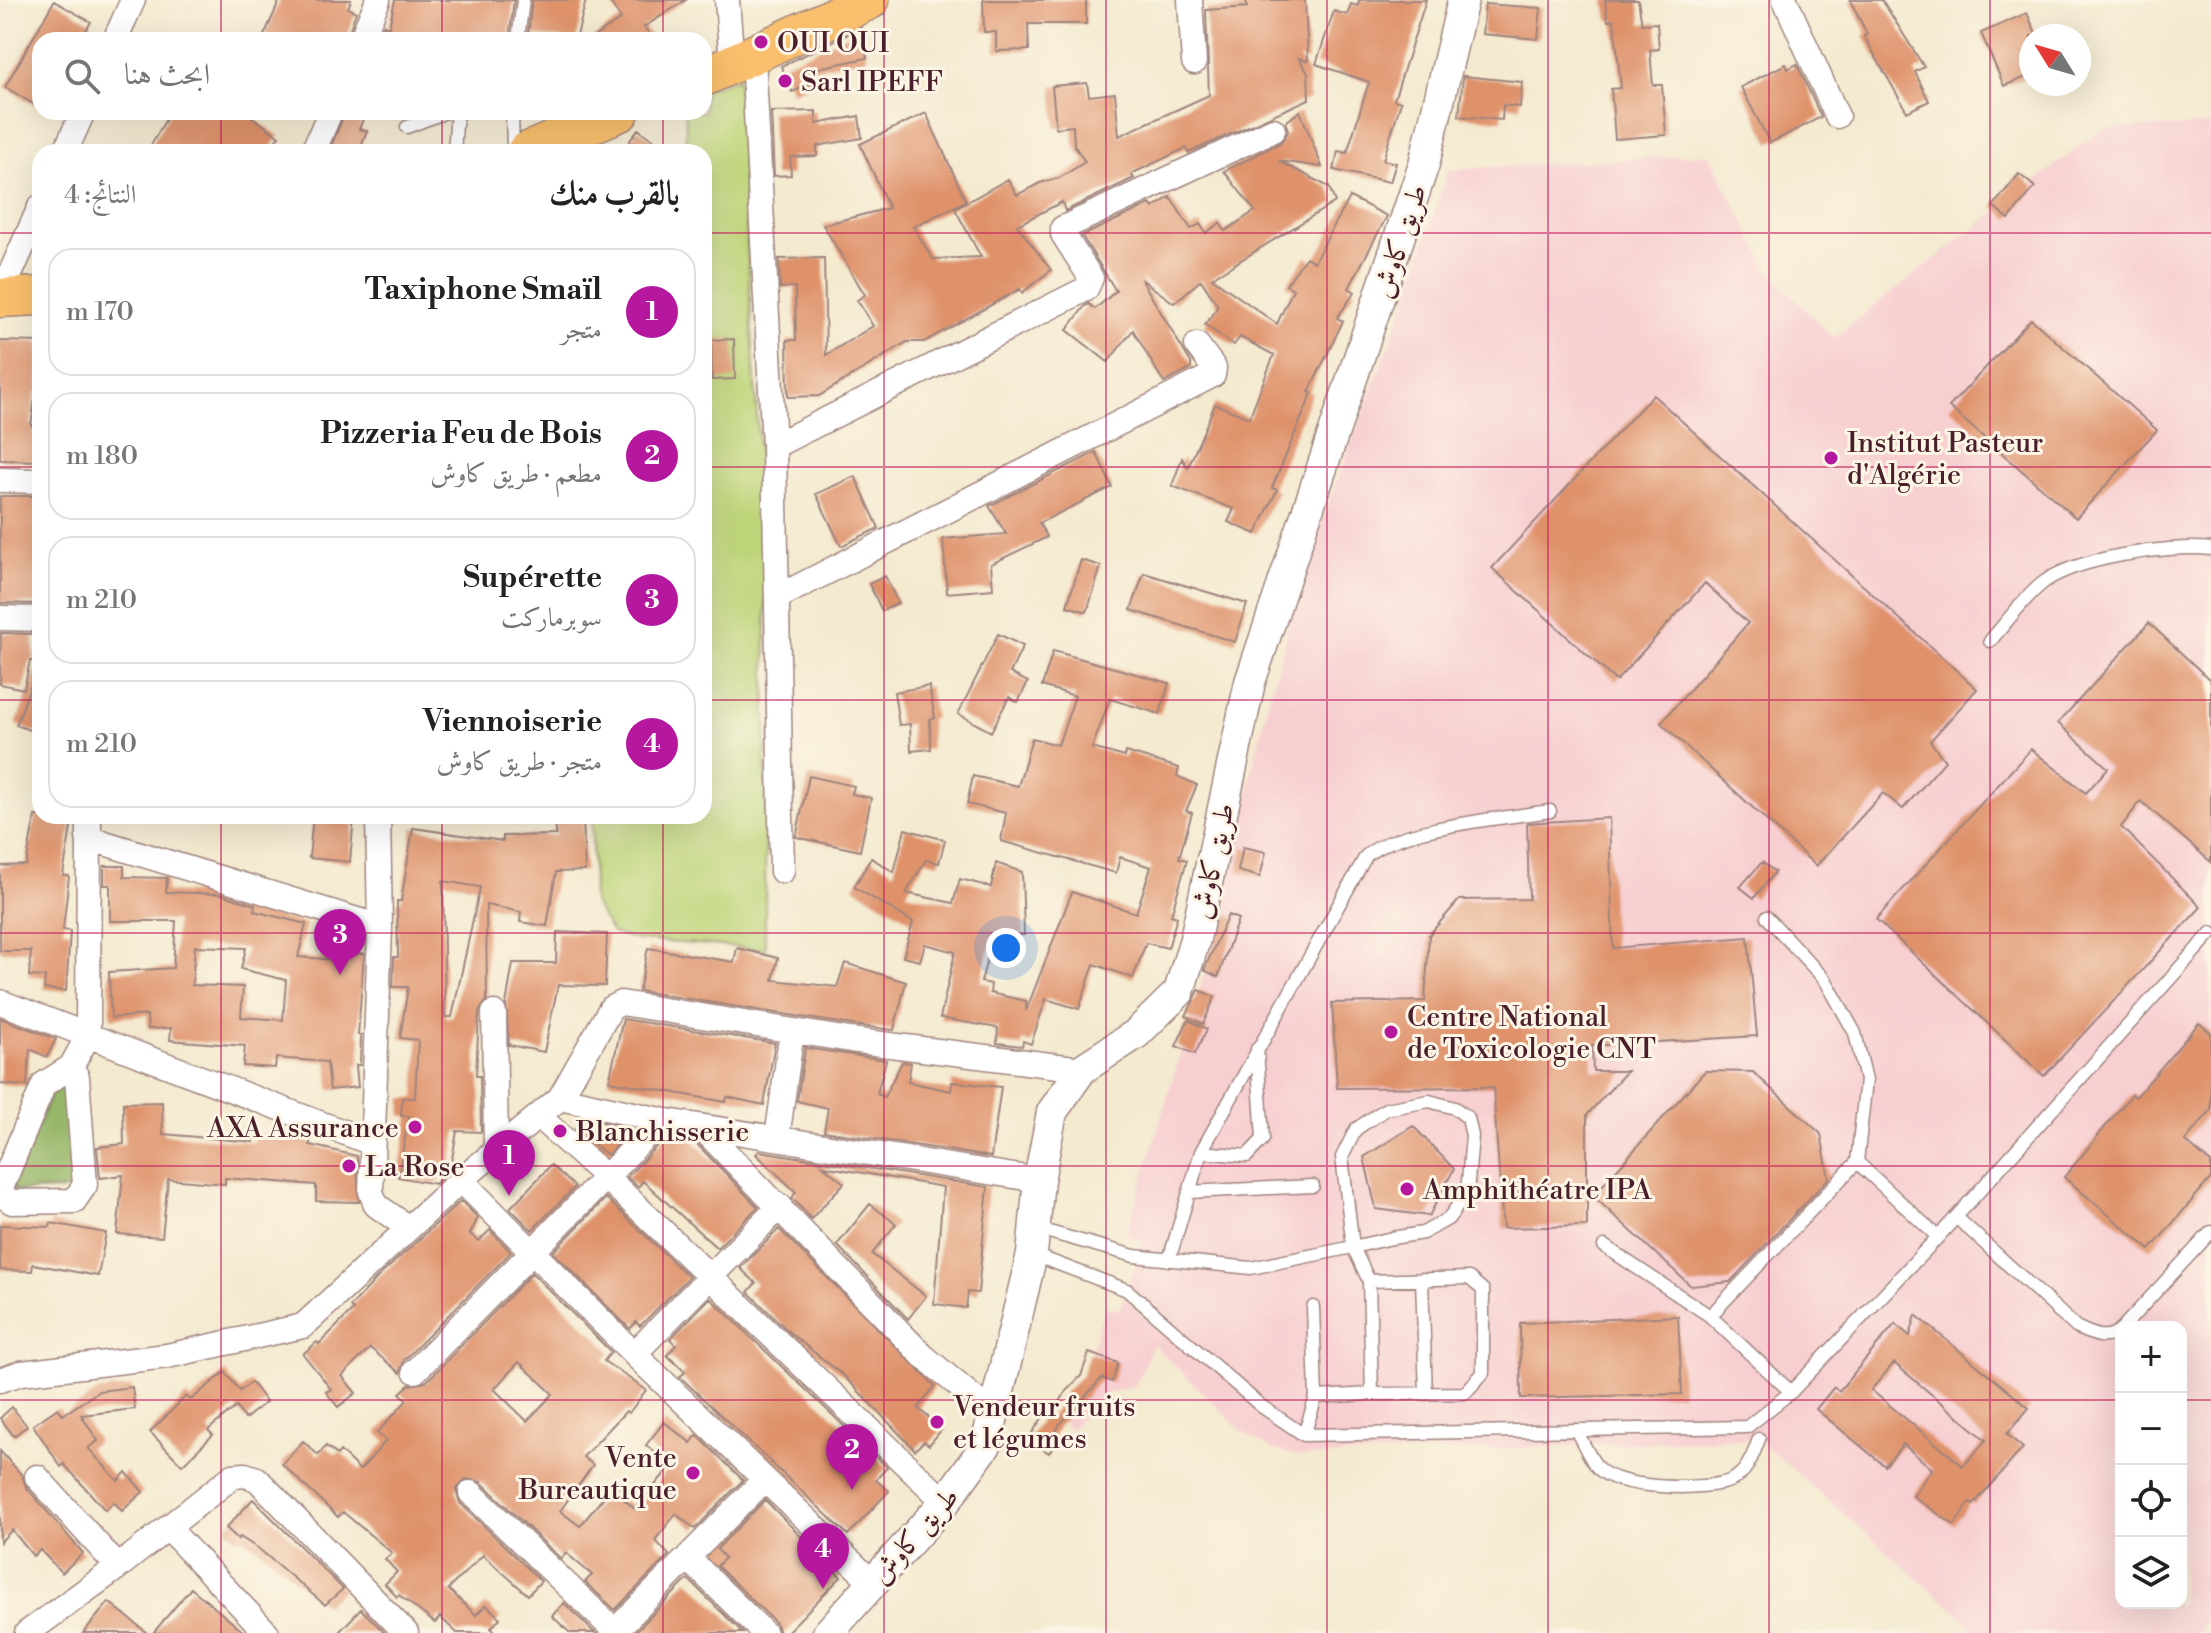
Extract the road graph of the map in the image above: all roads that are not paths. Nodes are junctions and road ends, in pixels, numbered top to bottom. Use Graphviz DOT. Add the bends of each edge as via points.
graph roads {
  1 [pos="133,0"];
  2 [pos="378,0"];
  3 [pos="523,0"];
  4 [pos="727,0"];
  5 [pos="870,0"];
  6 [pos="1190,0"];
  7 [pos="1463,0"];
  8 [pos="1785,0"];
  9 [pos="119,32"];
  10 [pos="364,32"];
  11 [pos="519,32"];
  12 [pos="1194,62"];
  13 [pos="730,66"];
  14 [pos="1837,116"];
  15 [pos="79,120"];
  16 [pos="327,120"];
  17 [pos="425,120"];
  18 [pos="456,120"];
  19 [pos="512,120"];
  20 [pos="601,120"];
  21 [pos="407,127"];
  22 [pos="1273,130"];
  23 [pos="69,144"];
  24 [pos="316,144"];
  25 [pos="455,144"];
  26 [pos="513,144"];
  27 [pos="545,144"];
  28 [pos="32,225"];
  29 [pos="32,296"];
  30 [pos="0,298"];
  31 [pos="1197,345"];
  32 [pos="774,446"];
  33 [pos="0,480"];
  34 [pos="32,481"];
  35 [pos="2211,549"];
  36 [pos="778,597"];
  37 [pos="0,618"];
  38 [pos="32,619"];
  39 [pos="1990,641"];
  40 [pos="1550,811"];
  41 [pos="378,824"];
  42 [pos="88,827"];
  43 [pos="782,871"];
  44 [pos="1767,917"];
  45 [pos="380,927"];
  46 [pos="2211,933"];
  47 [pos="0,1002"];
  48 [pos="494,1013"];
  49 [pos="792,1031"];
  50 [pos="88,1036"];
  51 [pos="1257,1046"];
  52 [pos="71,1067"];
  53 [pos="1082,1069"];
  54 [pos="560,1098"];
  55 [pos="538,1116"];
  56 [pos="661,1120"];
  57 [pos="701,1127"];
  58 [pos="777,1138"];
  59 [pos="372,1143"];
  60 [pos="496,1150"];
  61 [pos="1201,1152"];
  62 [pos="1857,1162"];
  63 [pos="606,1177"];
  64 [pos="461,1180"];
  65 [pos="1039,1180"];
  66 [pos="1313,1186"];
  67 [pos="1189,1192"];
  68 [pos="780,1206"];
  69 [pos="1956,1217"];
  70 [pos="407,1227"];
  71 [pos="2211,1232"];
  72 [pos="1938,1237"];
  73 [pos="1033,1241"];
  74 [pos="1604,1246"];
  75 [pos="1353,1247"];
  76 [pos="532,1253"];
  77 [pos="1169,1260"];
  78 [pos="707,1277"];
  79 [pos="1422,1279"];
  80 [pos="1369,1281"];
  81 [pos="1313,1307"];
  82 [pos="1710,1316"];
  83 [pos="2128,1321"];
  84 [pos="2115,1334"];
  85 [pos="634,1354"];
  86 [pos="415,1371"];
  87 [pos="0,1380"];
  88 [pos="1791,1392"];
  89 [pos="1372,1394"];
  90 [pos="1426,1394"];
  91 [pos="1316,1397"];
  92 [pos="995,1416"];
  93 [pos="1576,1430"];
  94 [pos="1304,1435"];
  95 [pos="1759,1439"];
  96 [pos="37,1477"];
  97 [pos="764,1480"];
  98 [pos="471,1493"];
  99 [pos="945,1502"];
  100 [pos="169,1529"];
  101 [pos="688,1558"];
  102 [pos="118,1567"];
  103 [pos="873,1583"];
  104 [pos="616,1632"];
  105 [pos="27,1633"];
  106 [pos="267,1633"];
  107 [pos="406,1633"];
  108 [pos="764,1633"];
  109 [pos="828,1633"];
  1 -- 9 [label="street"];
  2 -- 10 [label="street"];
  3 -- 11 [label="lane"];
  4 -- 13 [label="street"];
  5 -- 13 [label="main road"];
  6 -- 12 [label="street"];
  7 -- 53 [label="street, طريق كاوش" via="1424,164 1250,682 1179,992 1136,1034"];
  8 -- 14 [label="street"];
  13 -- 32 [label="street"];
  15 -- 23 [label="street"];
  16 -- 24 [label="street"];
  17 -- 21 [label="lane"];
  18 -- 25 [label="lane"];
  19 -- 26 [label="lane"];
  20 -- 27 [label="main road"];
  22 -- 32 [label="street" via="1063,228 1091,278 1086,289"];
  28 -- 30 [label="street"];
  29 -- 30 [label="main road"];
  31 -- 36 [label="street" via="1214,368 1213,375"];
  32 -- 36 [label="street"];
  33 -- 34 [label="street"];
  35 -- 39 [label="lane" via="2184,546 2097,560 2041,584"];
  36 -- 43 [label="street"];
  37 -- 38 [label="street"];
  40 -- 51 [label="lane" via="1416,834 1375,848 1359,865"];
  41 -- 45 [label="street"];
  42 -- 45 [label="street"];
  42 -- 50 [label="street"];
  44 -- 62 [label="lane" via="1826,981 1855,1033 1866,1080"];
  45 -- 59 [label="street"];
  46 -- 69 [label="lane"];
  47 -- 50 [label="street"];
  48 -- 60 [label="street"];
  49 -- 53 [label="street"];
  49 -- 54 [label="street" via="621,1003 611,1008"];
  49 -- 58 [label="street"];
  50 -- 52 [label="street"];
  50 -- 59 [label="street"];
  51 -- 61 [label="lane"];
  51 -- 61 [label="lane" via="1263,1139 1247,1156"];
  52 -- 52 [label="street" via="44,1084 1,1188 12,1202 74,1201 85,1185 77,1077"];
  53 -- 65 [label="street, طريق كاوش" via="1052,1112"];
  54 -- 55 [label="street"];
  54 -- 56 [label="street"];
  55 -- 60 [label="street"];
  55 -- 63 [label="street"];
  56 -- 57 [label="street"];
  56 -- 63 [label="street"];
  57 -- 58 [label="street"];
  57 -- 68 [label="street"];
  58 -- 65 [label="street"];
  59 -- 70 [label="street" via="371,1192 376,1205"];
  60 -- 64 [label="street"];
  61 -- 67 [label="lane"];
  62 -- 72 [label="lane"];
  62 -- 82 [label="lane"];
  63 -- 76 [label="street"];
  63 -- 78 [label="street"];
  64 -- 70 [label="street"];
  64 -- 76 [label="street"];
  65 -- 73 [label="street, طريق كاوش"];
  66 -- 67 [label="lane"];
  67 -- 77 [label="lane"];
  68 -- 78 [label="street"];
  68 -- 92 [label="street" via="922,1355"];
  69 -- 72 [label="lane"];
  69 -- 84 [label="lane" via="2076,1327 2095,1337"];
  70 -- 87 [label="street" via="303,1326 167,1356"];
  71 -- 83 [label="lane"];
  72 -- 88 [label="lane"];
  73 -- 77 [label="lane"];
  73 -- 92 [label="street, طريق كاوش"];
  73 -- 94 [label="lane" via="1127,1290 1261,1406"];
  74 -- 82 [label="lane"];
  75 -- 75 [label="lane" via="1423,1233 1448,1219 1467,1193 1472,1136 1468,1118 1429,1101 1386,1109 1356,1129 1342,1157"];
  75 -- 77 [label="lane" via="1251,1268"];
  75 -- 80 [label="lane"];
  76 -- 85 [label="street"];
  76 -- 86 [label="street"];
  78 -- 85 [label="street"];
  78 -- 99 [label="street"];
  79 -- 80 [label="lane"];
  79 -- 90 [label="lane"];
  79 -- 90 [label="lane" via="1469,1278 1483,1290 1483,1373 1465,1393"];
  80 -- 89 [label="lane"];
  81 -- 91 [label="lane"];
  82 -- 88 [label="lane"];
  85 -- 97 [label="street"];
  88 -- 93 [label="lane" via="1747,1427"];
  89 -- 90 [label="lane"];
  89 -- 91 [label="lane"];
  91 -- 94 [label="lane"];
  92 -- 99 [label="street, طريق كاوش" via="986,1445"];
  93 -- 94 [label="lane"];
  93 -- 95 [label="lane" via="1599,1469 1620,1482 1648,1487 1729,1481 1749,1464"];
  96 -- 102 [label="street"];
  97 -- 101 [label="street"];
  97 -- 103 [label="street"];
  98 -- 104 [label="street"];
  99 -- 103 [label="street, طريق كاوش"];
  100 -- 102 [label="street"];
  100 -- 106 [label="street"];
  100 -- 107 [label="street" via="233,1476 257,1479"];
  101 -- 104 [label="street"];
  101 -- 108 [label="street"];
  102 -- 105 [label="street"];
  103 -- 109 [label="street, طريق كاوش"];
}
